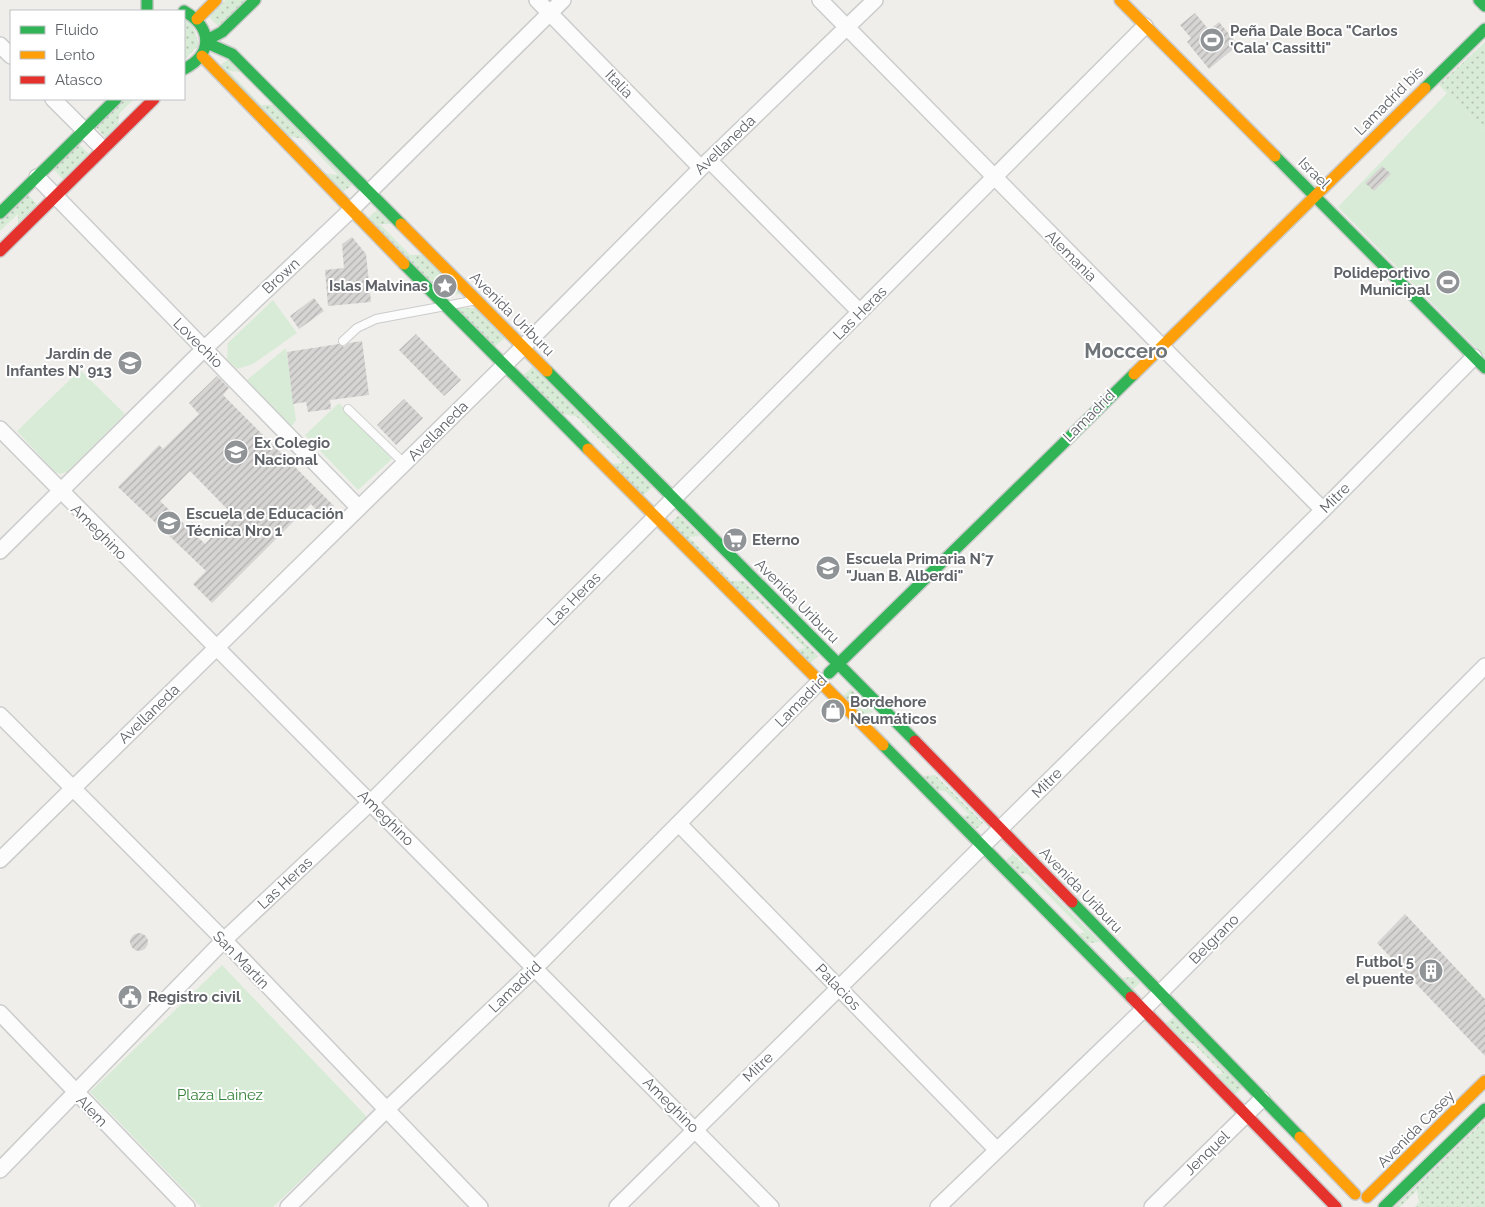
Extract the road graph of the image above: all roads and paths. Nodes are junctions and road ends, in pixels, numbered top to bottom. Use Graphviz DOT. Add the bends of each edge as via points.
graph roads {
  1 [pos="175,0"];
  2 [pos="216,0"];
  3 [pos="255,0"];
  4 [pos="537,0"];
  5 [pos="562,0"];
  6 [pos="820,0"];
  7 [pos="875,0"];
  8 [pos="1120,0"];
  9 [pos="1479,0"];
  10 [pos="1485,6"];
  11 [pos="184,10"];
  12 [pos="185,11"];
  13 [pos="550,13"];
  14 [pos="197,18"];
  15 [pos="1145,26"];
  16 [pos="847,28"];
  17 [pos="1485,29"];
  18 [pos="207,42"];
  19 [pos="0,45"];
  20 [pos="10,55"];
  21 [pos="202,56"];
  22 [pos="185,69"];
  23 [pos="55,100"];
  24 [pos="115,100"];
  25 [pos="153,100"];
  26 [pos="84,130"];
  27 [pos="102,148"];
  28 [pos="705,164"];
  29 [pos="37,177"];
  30 [pos="995,179"];
  31 [pos="368,190"];
  32 [pos="1315,196"];
  33 [pos="54,198"];
  34 [pos="352,209"];
  35 [pos="0,213"];
  36 [pos="0,250"];
  37 [pos="477,300"];
  38 [pos="444,305"];
  39 [pos="860,312"];
  40 [pos="343,341"];
  41 [pos="1160,346"];
  42 [pos="523,347"];
  43 [pos="204,349"];
  44 [pos="1474,356"];
  45 [pos="504,366"];
  46 [pos="1485,368"];
  47 [pos="348,409"];
  48 [pos="0,429"];
  49 [pos="405,464"];
  50 [pos="60,492"];
  51 [pos="675,500"];
  52 [pos="359,508"];
  53 [pos="1323,510"];
  54 [pos="656,518"];
  55 [pos="0,551"];
  56 [pos="215,648"];
  57 [pos="838,664"];
  58 [pos="1485,666"];
  59 [pos="820,681"];
  60 [pos="0,716"];
  61 [pos="72,789"];
  62 [pos="371,802"];
  63 [pos="679,824"];
  64 [pos="1001,828"];
  65 [pos="984,846"];
  66 [pos="0,860"];
  67 [pos="224,940"];
  68 [pos="535,968"];
  69 [pos="839,988"];
  70 [pos="1160,993"];
  71 [pos="1144,1009"];
  72 [pos="0,1013"];
  73 [pos="1485,1081"];
  74 [pos="75,1093"];
  75 [pos="1262,1099"];
  76 [pos="1485,1109"];
  77 [pos="385,1111"];
  78 [pos="1246,1115"];
  79 [pos="694,1129"];
  80 [pos="997,1150"];
  81 [pos="0,1170"];
  82 [pos="1355,1194"];
  83 [pos="1371,1202"];
  84 [pos="186,1207"];
  85 [pos="288,1207"];
  86 [pos="480,1207"];
  87 [pos="617,1207"];
  88 [pos="771,1207"];
  89 [pos="938,1207"];
  90 [pos="1152,1207"];
  91 [pos="1336,1207"];
  92 [pos="1340,1207"];
  93 [pos="1384,1207"];
  1 -- 11 [label="main road"];
  2 -- 14 [label="main road"];
  3 -- 18 [label="main road"];
  4 -- 13 [label="street, Italia"];
  5 -- 13 [label="street, Brown"];
  6 -- 16 [label="street, Alemania"];
  7 -- 16 [label="street, Avellaneda"];
  8 -- 15 [label="main road, Israel"];
  9 -- 10 [label="main road"];
  12 -- 14 [label="main road"];
  13 -- 28 [label="street, Italia"];
  13 -- 31 [label="street, Brown"];
  14 -- 18 [label="main road" via="204,28"];
  15 -- 30 [label="street, Las Heras"];
  15 -- 32 [label="main road, Israel"];
  16 -- 28 [label="street, Avellaneda"];
  16 -- 30 [label="street, Alemania"];
  17 -- 32 [label="main road, Lamadrid bis"];
  18 -- 21 [label="main road"];
  18 -- 31 [label="main road, Avenida Uriburu" via="232,54"];
  19 -- 20 [label="street"];
  21 -- 22 [label="main road"];
  21 -- 34 [label="main road"];
  23 -- 26 [label="street"];
  24 -- 26 [label="main road"];
  25 -- 27 [label="main road"];
  26 -- 27 [label="street"];
  26 -- 29 [label="main road"];
  27 -- 33 [label="main road"];
  28 -- 39 [label="street, Italia"];
  28 -- 42 [label="street, Avellaneda"];
  29 -- 33 [label="street, Lovechio"];
  29 -- 35 [label="main road"];
  30 -- 39 [label="street, Las Heras"];
  30 -- 41 [label="street, Alemania"];
  31 -- 34 [label="street, Brown"];
  31 -- 37 [label="main road, Avenida Uriburu"];
  32 -- 41 [label="main road, Lamadrid"];
  32 -- 44 [label="main road, Israel"];
  33 -- 36 [label="main road"];
  33 -- 43 [label="street, Lovechio"];
  34 -- 38 [label="main road"];
  34 -- 43 [label="street, Brown"];
  37 -- 38 [label="lane"];
  37 -- 42 [label="main road, Avenida Uriburu"];
  38 -- 40 [label="lane" via="376,319 357,328"];
  38 -- 45 [label="main road"];
  39 -- 51 [label="street, Las Heras"];
  41 -- 53 [label="street, Alemania"];
  41 -- 57 [label="main road, Lamadrid"];
  42 -- 45 [label="street, Avellaneda"];
  42 -- 51 [label="main road, Avenida Uriburu"];
  43 -- 50 [label="street, Brown"];
  43 -- 52 [label="street, Lovechio"];
  44 -- 46 [label="main road, Israel"];
  44 -- 53 [label="street, Mitre"];
  45 -- 49 [label="street, Avellaneda"];
  45 -- 54 [label="main road"];
  47 -- 49 [label="lane"];
  48 -- 50 [label="street, Ameghino"];
  49 -- 52 [label="street, Avellaneda"];
  50 -- 55 [label="street, Brown"];
  50 -- 56 [label="street, Ameghino"];
  51 -- 54 [label="street, Las Heras"];
  51 -- 57 [label="main road, Avenida Uriburu"];
  52 -- 56 [label="street, Avellaneda"];
  53 -- 64 [label="street, Mitre"];
  54 -- 59 [label="main road"];
  54 -- 62 [label="street, Las Heras"];
  56 -- 61 [label="street, Avellaneda"];
  56 -- 62 [label="street, Ameghino"];
  57 -- 59 [label="main road, Lamadrid"];
  57 -- 64 [label="main road, Avenida Uriburu"];
  58 -- 70 [label="street, Belgrano"];
  59 -- 63 [label="street, Lamadrid"];
  59 -- 65 [label="main road"];
  60 -- 61 [label="street, San Martín"];
  61 -- 66 [label="street, Avellaneda"];
  61 -- 67 [label="street, San Martín"];
  62 -- 67 [label="street, Las Heras"];
  62 -- 68 [label="street, Ameghino"];
  63 -- 68 [label="street, Lamadrid"];
  63 -- 69 [label="street, Palacios"];
  64 -- 65 [label="street, Mitre"];
  64 -- 70 [label="main road, Avenida Uriburu"];
  65 -- 69 [label="street, Mitre"];
  65 -- 71 [label="main road"];
  67 -- 74 [label="street, Las Heras"];
  67 -- 77 [label="street, San Martín"];
  68 -- 77 [label="street, Lamadrid"];
  68 -- 79 [label="street, Ameghino"];
  69 -- 79 [label="street, Mitre"];
  69 -- 80 [label="street, Palacios"];
  70 -- 71 [label="street, Belgrano"];
  70 -- 75 [label="main road, Avenida Uriburu"];
  71 -- 78 [label="main road"];
  71 -- 80 [label="street, Belgrano"];
  72 -- 74 [label="street, Alem"];
  73 -- 83 [label="main road, Avenida Casey"];
  74 -- 81 [label="street, Las Heras"];
  74 -- 84 [label="street, Alem"];
  75 -- 78 [label="street, Jenquel"];
  75 -- 82 [label="main road, Avenida Uriburu"];
  76 -- 93 [label="main road"];
  77 -- 85 [label="street, Lamadrid"];
  77 -- 86 [label="street, San Martín"];
  78 -- 90 [label="street, Jenquel"];
  78 -- 91 [label="main road"];
  79 -- 87 [label="street, Mitre"];
  79 -- 88 [label="street, Ameghino"];
  80 -- 89 [label="street, Belgrano"];
  82 -- 83 [label="main road"];
  82 -- 92 [label="main road"];
}
